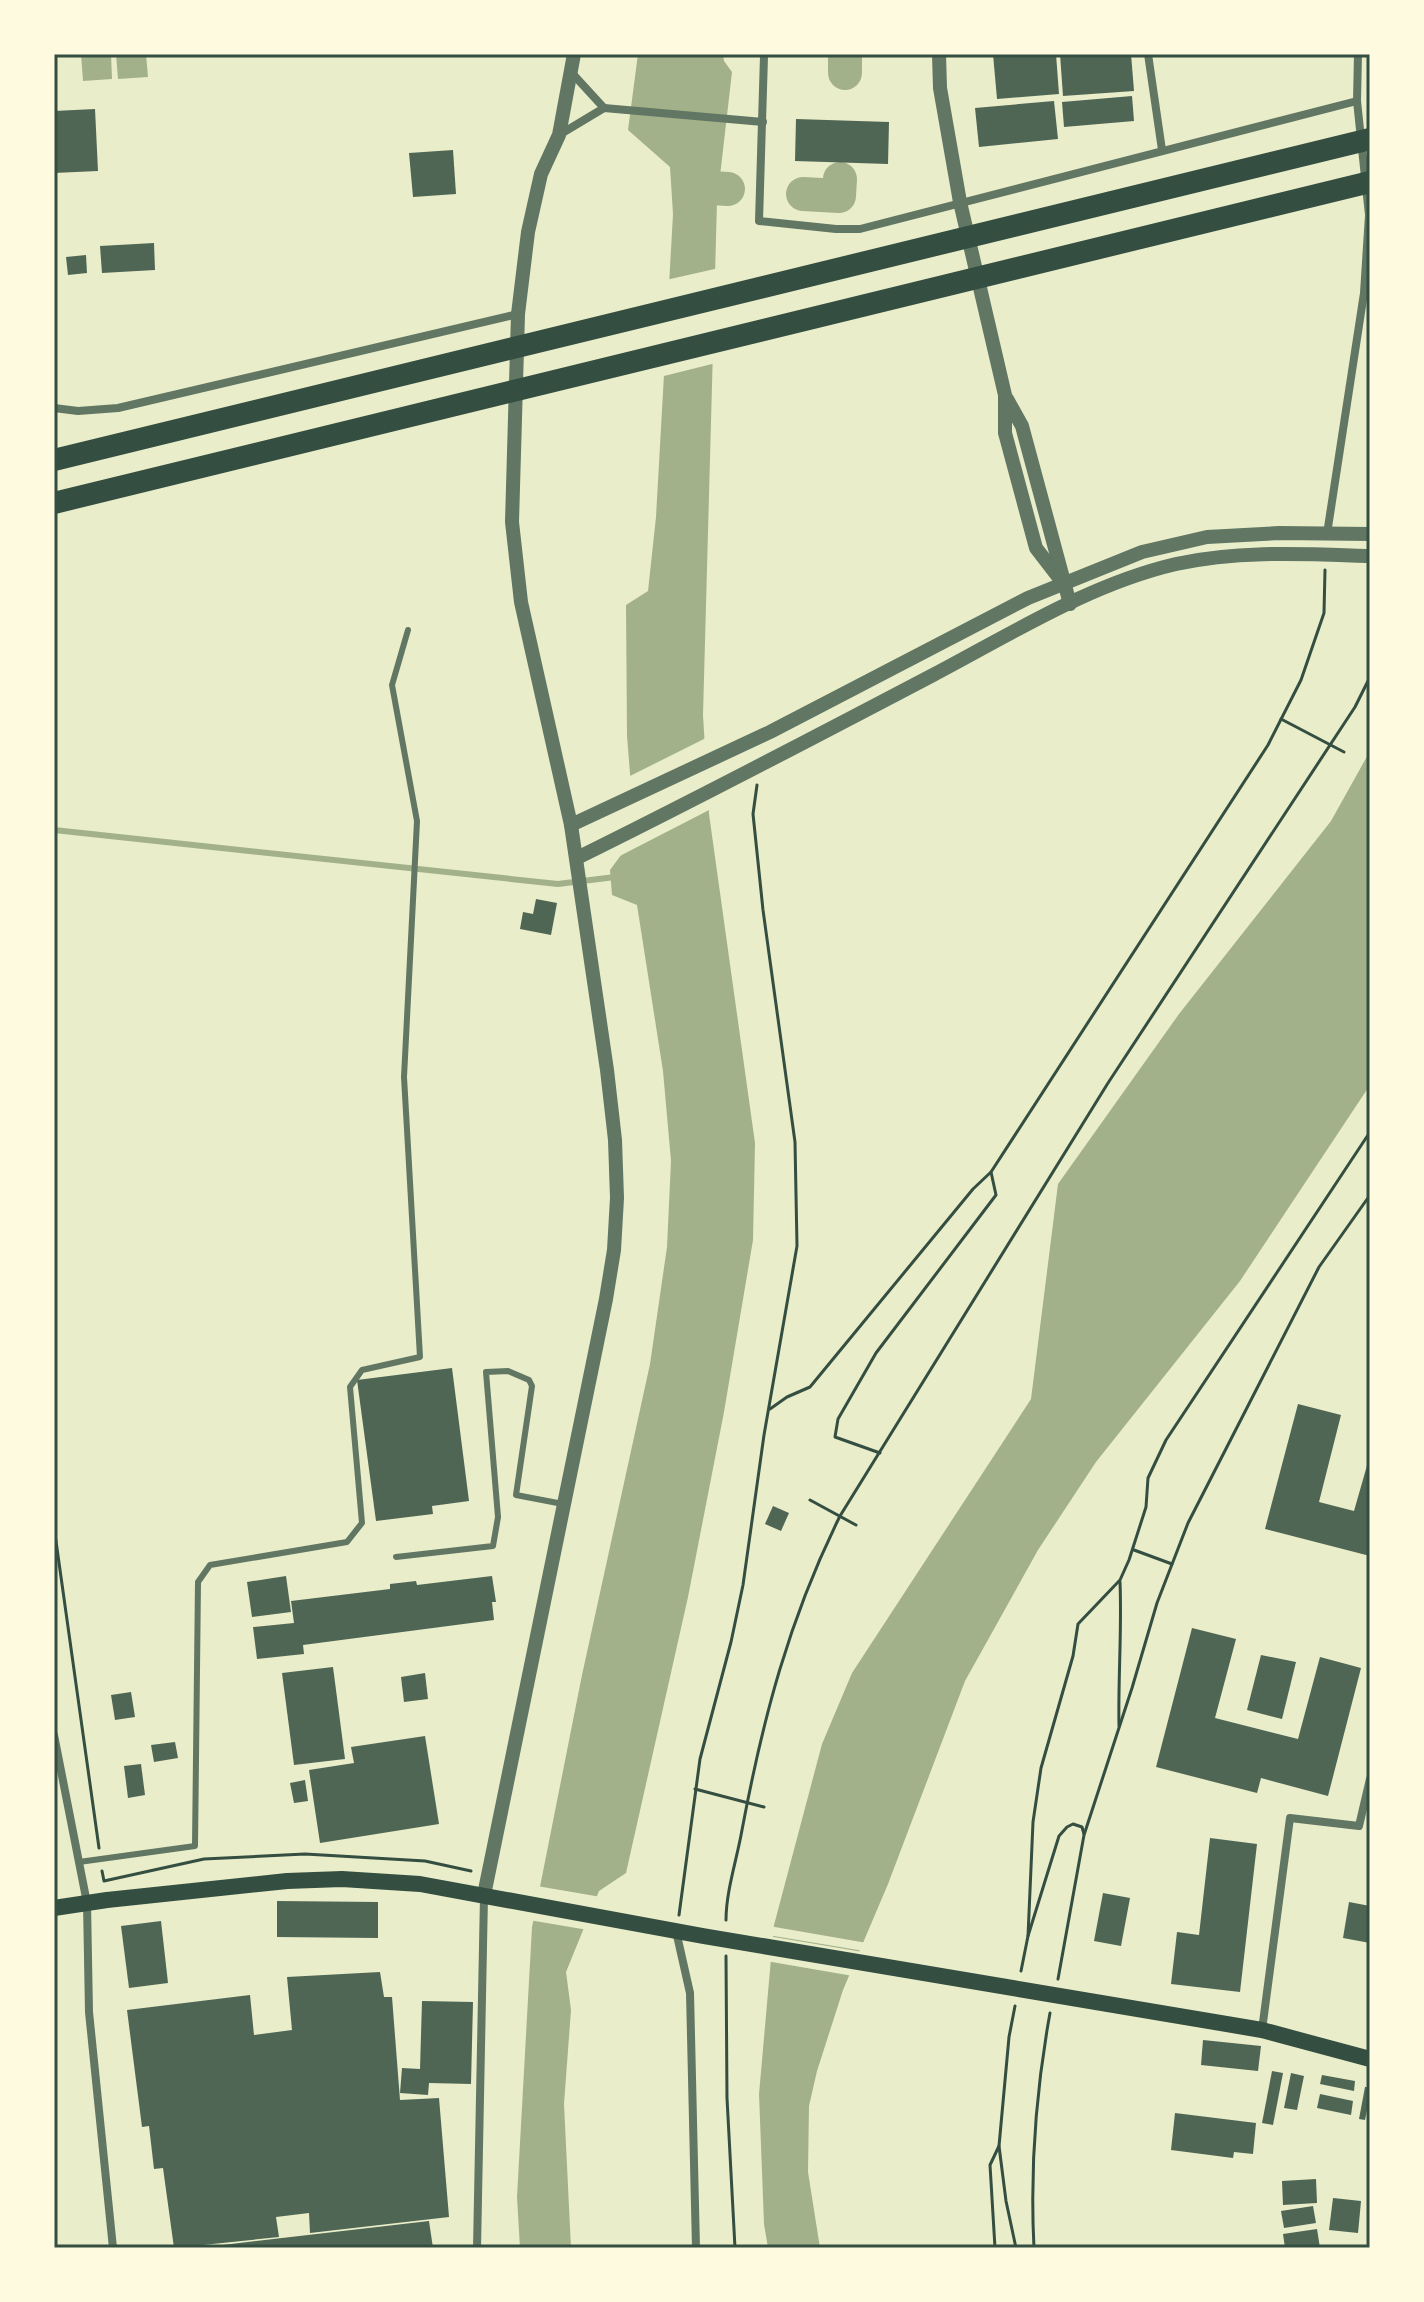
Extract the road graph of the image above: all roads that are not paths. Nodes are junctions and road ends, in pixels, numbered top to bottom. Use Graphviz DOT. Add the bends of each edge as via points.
graph roads {
  1 [pos="574,54"];
  2 [pos="939,54"];
  3 [pos="1148,54"];
  4 [pos="1358,54"];
  5 [pos="764,56"];
  6 [pos="571,72"];
  7 [pos="1357,101"];
  8 [pos="604,108"];
  9 [pos="763,122"];
  10 [pos="559,135"];
  11 [pos="1370,139"];
  12 [pos="1162,150"];
  13 [pos="1370,182"];
  14 [pos="960,202"];
  15 [pos="518,314"];
  16 [pos="54,408"];
  17 [pos="54,460"];
  18 [pos="54,503"];
  19 [pos="1327,534"];
  20 [pos="1366,534"];
  21 [pos="1363,555"];
  22 [pos="1063,583"];
  23 [pos="1070,604"];
  24 [pos="408,630"];
  25 [pos="770,732"];
  26 [pos="781,755"];
  27 [pos="571,825"];
  28 [pos="577,858"];
  29 [pos="563,1504"];
  30 [pos="396,1557"];
  31 [pos="54,1735"];
  32 [pos="1370,1779"];
  33 [pos="79,1862"];
  34 [pos="484,1895"];
  35 [pos="82,1904"];
  36 [pos="54,1908"];
  37 [pos="669,1929"];
  38 [pos="1262,2030"];
  39 [pos="1370,2059"];
  40 [pos="113,2248"];
  41 [pos="477,2248"];
  42 [pos="696,2248"];
  1 -- 6 [label="street"];
  2 -- 14 [label="street"];
  3 -- 12 [label="street"];
  4 -- 7 [label="street"];
  5 -- 9 [label="street"];
  6 -- 8 [label="street"];
  6 -- 10 [label="street"];
  7 -- 12 [label="street"];
  7 -- 19 [label="street" via="1369,215 1364,293"];
  8 -- 9 [label="street"];
  8 -- 10 [label="street"];
  9 -- 14 [label="street" via="759,221 860,229"];
  10 -- 15 [label="street" via="541,174"];
  11 -- 17 [label="highway"];
  12 -- 14 [label="street"];
  13 -- 18 [label="highway"];
  14 -- 22 [label="street" via="1005,395 1022,426"];
  15 -- 16 [label="street" via="118,408"];
  15 -- 27 [label="street" via="512,522 521,602"];
  19 -- 20 [label="street"];
  19 -- 22 [label="street" via="1207,537 1142,552"];
  21 -- 23 [label="street" via="1203,559 1149,572"];
  22 -- 23 [label="street"];
  22 -- 25 [label="street"];
  23 -- 26 [label="street"];
  24 -- 33 [label="lane" via="392,685 417,821 404,1077 420,1357 362,1370 350,1387 362,1523 347,1542 210,1565 198,1582 195,1846"];
  25 -- 26 [label="street"];
  25 -- 27 [label="street"];
  26 -- 28 [label="street"];
  27 -- 28 [label="street"];
  28 -- 29 [label="street" via="607,1070 617,1198 608,1287"];
  29 -- 30 [label="lane" via="516,1495 532,1386 508,1371 486,1372 498,1517 493,1546"];
  29 -- 34 [label="street"];
  31 -- 33 [label="street"];
  32 -- 38 [label="street" via="1359,1826 1290,1818"];
  33 -- 35 [label="street"];
  34 -- 35 [label="main road" via="342,1879"];
  34 -- 37 [label="main road"];
  34 -- 41 [label="street"];
  35 -- 36 [label="main road"];
  35 -- 40 [label="street"];
  37 -- 38 [label="main road" via="1049,1988"];
  37 -- 42 [label="street" via="690,1993"];
  38 -- 39 [label="main road"];
}
